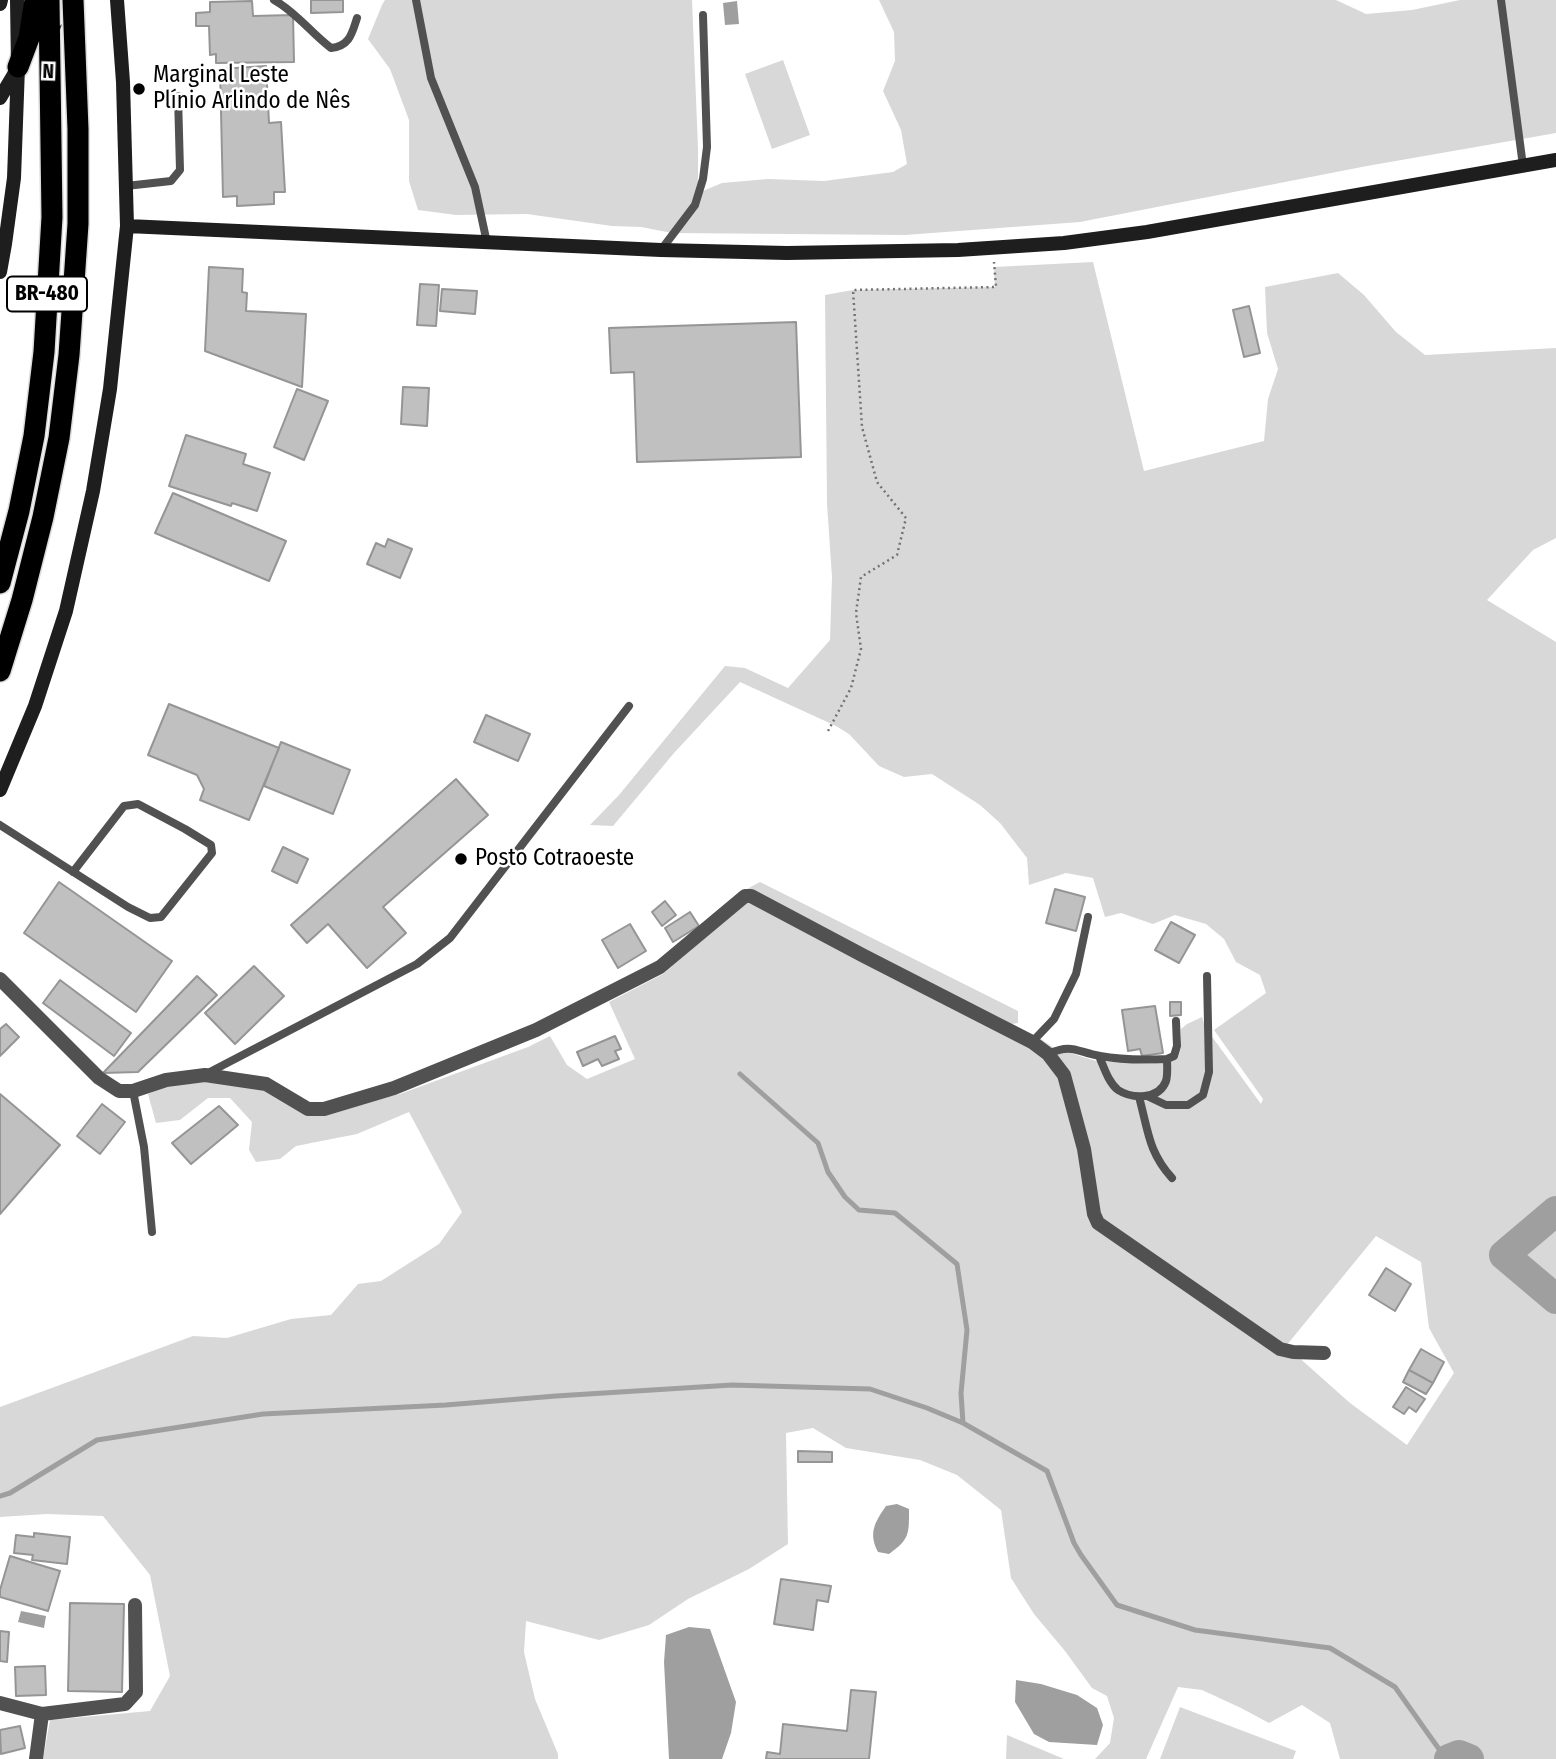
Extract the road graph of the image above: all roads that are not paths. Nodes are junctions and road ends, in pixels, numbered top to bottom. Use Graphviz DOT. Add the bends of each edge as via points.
graph roads {
  1 [pos="17,0"];
  2 [pos="36,0"];
  3 [pos="49,0"];
  4 [pos="73,0"];
  5 [pos="117,0"];
  6 [pos="274,0"];
  7 [pos="416,0"];
  8 [pos="1501,0"];
  9 [pos="703,15"];
  10 [pos="357,18"];
  11 [pos="18,67"];
  12 [pos="178,96"];
  13 [pos="0,98"];
  14 [pos="1556,160"];
  15 [pos="1523,166"];
  16 [pos="126,186"];
  17 [pos="0,216"];
  18 [pos="127,226"];
  19 [pos="487,243"];
  20 [pos="5,246"];
  21 [pos="661,250"];
  22 [pos="0,272"];
  23 [pos="0,583"];
  24 [pos="0,671"];
  25 [pos="629,706"];
  26 [pos="0,790"];
  27 [pos="0,825"];
  28 [pos="73,872"];
  29 [pos="1088,917"];
  30 [pos="1207,976"];
  31 [pos="0,979"];
  32 [pos="1176,1021"];
  33 [pos="1032,1042"];
  34 [pos="1048,1054"];
  35 [pos="1099,1056"];
  36 [pos="1167,1059"];
  37 [pos="205,1074"];
  38 [pos="133,1091"];
  39 [pos="1143,1097"];
  40 [pos="1172,1178"];
  41 [pos="152,1232"];
  42 [pos="1324,1353"];
  43 [pos="135,1605"];
  44 [pos="0,1703"];
  45 [pos="42,1714"];
  46 [pos="36,1759"];
  1 -- 11 [label="street"];
  2 -- 11 [label="highway"];
  3 -- 23 [label="highway, BR-480" via="52,217 44,352 34,436"];
  4 -- 24 [label="highway, BR-480" via="78,224 69,355 43,517"];
  5 -- 16 [label="street"];
  6 -- 10 [label="lane" via="331,48 341,47 351,38"];
  7 -- 19 [label="lane" via="431,78 475,187"];
  8 -- 15 [label="lane"];
  9 -- 21 [label="lane" via="707,147 703,179 695,205"];
  11 -- 13 [label="street"];
  11 -- 20 [label="street" via="14,178"];
  12 -- 16 [label="lane" via="180,170 171,181"];
  14 -- 15 [label="street"];
  15 -- 21 [label="street" via="1063,243 787,253"];
  16 -- 18 [label="street"];
  17 -- 20 [label="street"];
  18 -- 19 [label="street"];
  18 -- 26 [label="street" via="110,389 66,611 35,706"];
  19 -- 21 [label="street"];
  20 -- 22 [label="street"];
  25 -- 37 [label="lane" via="450,938 417,964"];
  27 -- 28 [label="lane"];
  28 -- 28 [label="lane" via="150,918 160,916 212,853 211,845 138,804 124,806"];
  29 -- 33 [label="lane" via="1076,974 1054,1019"];
  30 -- 39 [label="lane" via="1209,1072 1203,1095 1188,1105 1166,1105"];
  31 -- 38 [label="street" via="99,1078 119,1091"];
  32 -- 36 [label="lane" via="1177,1046 1174,1056"];
  33 -- 34 [label="street"];
  33 -- 37 [label="street" via="751,895 660,967 536,1030 394,1088 324,1109 308,1109 266,1084"];
  34 -- 35 [label="lane" via="1071,1048"];
  34 -- 42 [label="street" via="1064,1075 1098,1223 1280,1349"];
  35 -- 36 [label="lane"];
  35 -- 39 [label="lane" via="1118,1090"];
  36 -- 39 [label="lane" via="1161,1089"];
  37 -- 38 [label="street"];
  38 -- 41 [label="lane"];
  39 -- 40 [label="lane" via="1152,1147"];
  43 -- 45 [label="street" via="136,1692 125,1704"];
  44 -- 45 [label="street"];
  45 -- 46 [label="street"];
}
